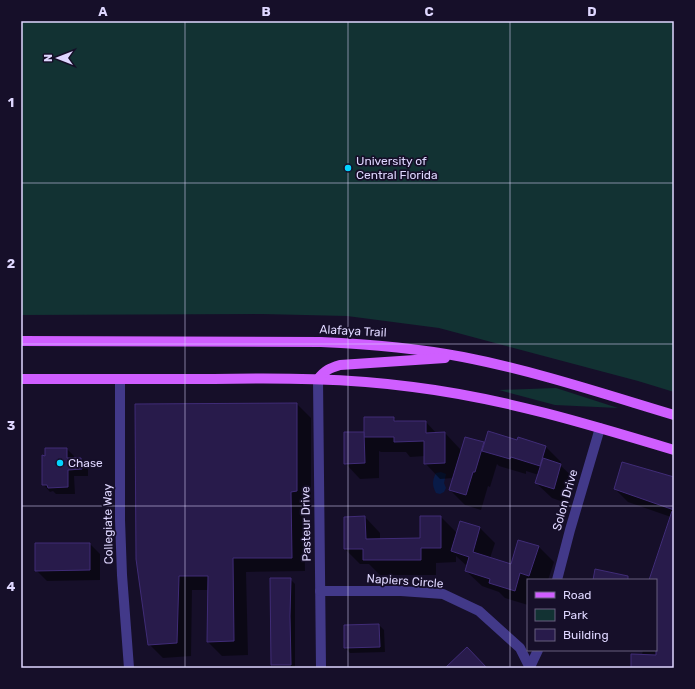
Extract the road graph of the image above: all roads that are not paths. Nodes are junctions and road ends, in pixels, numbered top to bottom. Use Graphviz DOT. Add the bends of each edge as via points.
graph roads {
  1 [pos="21,341"];
  2 [pos="463,357"];
  3 [pos="21,379"];
  4 [pos="120,379"];
  5 [pos="318,379"];
  6 [pos="674,415"];
  7 [pos="600,428"];
  8 [pos="674,450"];
  9 [pos="557,579"];
  10 [pos="320,590"];
  11 [pos="538,651"];
  12 [pos="129,668"];
  13 [pos="321,668"];
  14 [pos="530,668"];
  1 -- 2 [label="main road, Alafaya Trail" via="321,342 410,348"];
  2 -- 5 [label="main road" via="340,365 329,368"];
  2 -- 6 [label="main road, Alafaya Trail" via="575,384"];
  3 -- 4 [label="main road"];
  4 -- 5 [label="main road"];
  4 -- 12 [label="street, Collegiate Way" via="120,520"];
  5 -- 7 [label="main road" via="412,386 460,394 548,413"];
  5 -- 10 [label="street, Pasteur Drive"];
  7 -- 8 [label="main road"];
  7 -- 9 [label="street, Solon Drive"];
  10 -- 13 [label="street, Pasteur Drive"];
  10 -- 14 [label="street, Napiers Circle" via="443,594 479,611 520,648"];
  11 -- 14 [label="street"];
}
